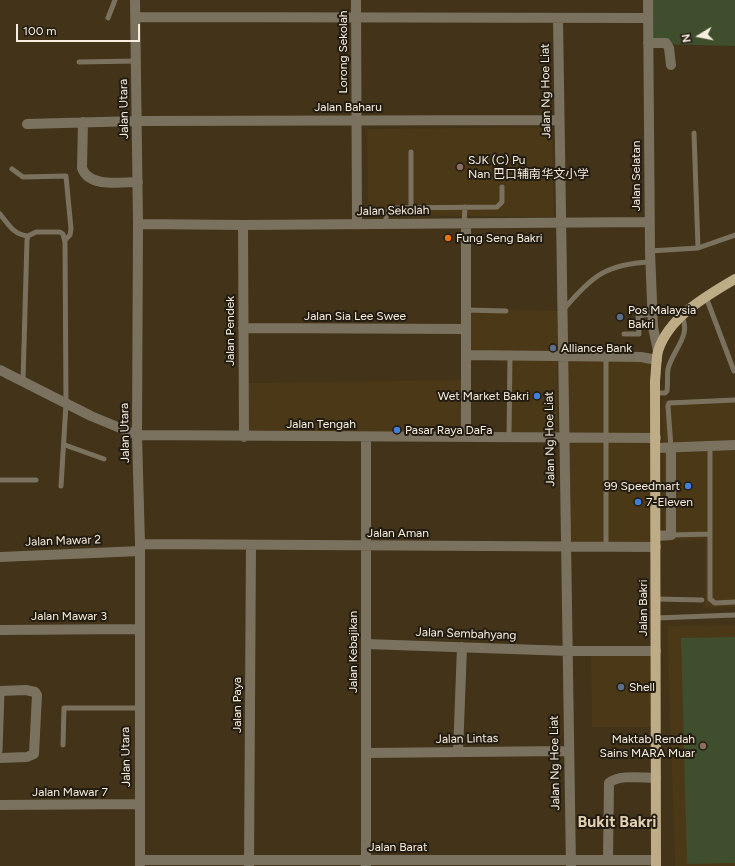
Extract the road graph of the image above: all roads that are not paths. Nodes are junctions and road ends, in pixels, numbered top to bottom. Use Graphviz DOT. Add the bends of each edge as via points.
graph roads {
  1 [pos="115,0"];
  2 [pos="135,0"];
  3 [pos="356,0"];
  4 [pos="648,0"];
  5 [pos="136,17"];
  6 [pos="356,17"];
  7 [pos="108,18"];
  8 [pos="558,18"];
  9 [pos="643,18"];
  10 [pos="648,43"];
  11 [pos="136,61"];
  12 [pos="79,62"];
  13 [pos="670,65"];
  14 [pos="356,120"];
  15 [pos="559,120"];
  16 [pos="137,121"];
  17 [pos="83,122"];
  18 [pos="27,124"];
  19 [pos="694,133"];
  20 [pos="411,152"];
  21 [pos="12,169"];
  22 [pos="138,182"];
  23 [pos="502,187"];
  24 [pos="411,207"];
  25 [pos="464,207"];
  26 [pos="0,214"];
  27 [pos="649,222"];
  28 [pos="465,223"];
  29 [pos="138,224"];
  30 [pos="357,224"];
  31 [pos="386,224"];
  32 [pos="561,224"];
  33 [pos="243,225"];
  34 [pos="735,235"];
  35 [pos="28,236"];
  36 [pos="65,240"];
  37 [pos="698,248"];
  38 [pos="650,251"];
  39 [pos="650,262"];
  40 [pos="734,282"];
  41 [pos="706,297"];
  42 [pos="466,310"];
  43 [pos="506,311"];
  44 [pos="562,311"];
  45 [pos="652,314"];
  46 [pos="681,316"];
  47 [pos="244,328"];
  48 [pos="466,329"];
  49 [pos="624,334"];
  50 [pos="466,355"];
  51 [pos="510,356"];
  52 [pos="562,356"];
  53 [pos="606,357"];
  54 [pos="651,357"];
  55 [pos="0,370"];
  56 [pos="734,371"];
  57 [pos="23,381"];
  58 [pos="655,393"];
  59 [pos="735,400"];
  60 [pos="66,404"];
  61 [pos="137,435"];
  62 [pos="244,437"];
  63 [pos="366,437"];
  64 [pos="466,437"];
  65 [pos="509,438"];
  66 [pos="563,438"];
  67 [pos="607,438"];
  68 [pos="656,443"];
  69 [pos="65,445"];
  70 [pos="735,445"];
  71 [pos="710,446"];
  72 [pos="671,448"];
  73 [pos="104,459"];
  74 [pos="0,480"];
  75 [pos="36,480"];
  76 [pos="61,486"];
  77 [pos="710,534"];
  78 [pos="671,535"];
  79 [pos="656,536"];
  80 [pos="251,545"];
  81 [pos="366,546"];
  82 [pos="565,547"];
  83 [pos="606,547"];
  84 [pos="656,547"];
  85 [pos="135,550"];
  86 [pos="0,557"];
  87 [pos="656,599"];
  88 [pos="702,600"];
  89 [pos="735,602"];
  90 [pos="735,616"];
  91 [pos="656,618"];
  92 [pos="139,628"];
  93 [pos="0,630"];
  94 [pos="366,644"];
  95 [pos="462,647"];
  96 [pos="570,651"];
  97 [pos="656,651"];
  98 [pos="1,691"];
  99 [pos="135,708"];
  100 [pos="63,745"];
  101 [pos="0,751"];
  102 [pos="568,751"];
  103 [pos="458,752"];
  104 [pos="366,753"];
  105 [pos="0,758"];
  106 [pos="656,778"];
  107 [pos="140,804"];
  108 [pos="0,805"];
  109 [pos="608,860"];
  110 [pos="140,863"];
  111 [pos="249,863"];
  112 [pos="366,863"];
  113 [pos="464,863"];
  114 [pos="571,863"];
  115 [pos="656,863"];
  1 -- 7 [label="lane"];
  2 -- 5 [label="street, Jalan Utara"];
  3 -- 6 [label="street, Lorong Sekolah"];
  4 -- 9 [label="street, Jalan Selatan"];
  5 -- 6 [label="street"];
  5 -- 11 [label="street, Jalan Utara"];
  6 -- 8 [label="street"];
  6 -- 14 [label="street, Lorong Sekolah"];
  8 -- 9 [label="street"];
  8 -- 15 [label="street, Jalan Ng Hoe Liat"];
  9 -- 10 [label="street, Jalan Selatan"];
  10 -- 13 [label="street" via="666,43 669,48"];
  10 -- 27 [label="street, Jalan Selatan"];
  11 -- 12 [label="lane"];
  11 -- 16 [label="street, Jalan Utara"];
  14 -- 15 [label="street, Jalan Baharu"];
  14 -- 16 [label="street, Jalan Baharu"];
  14 -- 30 [label="street, Lorong Sekolah"];
  15 -- 32 [label="street, Jalan Ng Hoe Liat"];
  16 -- 17 [label="street, Jalan Baharu"];
  16 -- 22 [label="street, Jalan Utara"];
  17 -- 18 [label="street, Jalan Baharu"];
  17 -- 22 [label="street" via="82,168 85,174 95,181"];
  19 -- 37 [label="lane"];
  20 -- 24 [label="lane"];
  21 -- 36 [label="lane" via="23,177 66,176 71,230"];
  22 -- 29 [label="street, Jalan Utara"];
  23 -- 25 [label="lane" via="502,202 499,206"];
  24 -- 25 [label="lane"];
  24 -- 31 [label="lane" via="390,208 386,214"];
  25 -- 28 [label="lane"];
  26 -- 35 [label="lane" via="17,234"];
  27 -- 32 [label="street, Jalan Sekolah"];
  27 -- 38 [label="street, Jalan Selatan"];
  28 -- 31 [label="street, Jalan Sekolah"];
  28 -- 32 [label="street, Jalan Sekolah"];
  28 -- 42 [label="street"];
  29 -- 33 [label="street, Jalan Sekolah"];
  29 -- 61 [label="street, Jalan Utara"];
  30 -- 31 [label="street, Jalan Sekolah"];
  30 -- 33 [label="street, Jalan Sekolah"];
  32 -- 44 [label="street, Jalan Ng Hoe Liat"];
  33 -- 47 [label="street, Jalan Pendek"];
  34 -- 37 [label="lane"];
  35 -- 36 [label="lane" via="36,232 60,232"];
  35 -- 57 [label="lane"];
  36 -- 60 [label="lane"];
  37 -- 38 [label="lane"];
  38 -- 39 [label="street, Jalan Selatan"];
  39 -- 44 [label="lane" via="628,263 596,276"];
  39 -- 45 [label="street, Jalan Selatan"];
  40 -- 41 [label="main road"];
  41 -- 46 [label="main road"];
  41 -- 56 [label="lane"];
  42 -- 43 [label="lane"];
  42 -- 48 [label="street"];
  44 -- 52 [label="street, Jalan Ng Hoe Liat"];
  45 -- 49 [label="lane" via="638,316 639,334"];
  45 -- 54 [label="street, Jalan Selatan"];
  46 -- 54 [label="main road"];
  46 -- 58 [label="lane" via="685,324 685,334 668,368 667,391"];
  47 -- 48 [label="street, Jalan Sia Lee Swee"];
  47 -- 62 [label="street, Jalan Pendek"];
  48 -- 50 [label="street"];
  50 -- 51 [label="street"];
  50 -- 64 [label="street"];
  51 -- 52 [label="street"];
  51 -- 65 [label="lane"];
  52 -- 53 [label="street"];
  52 -- 66 [label="street, Jalan Ng Hoe Liat"];
  53 -- 54 [label="street"];
  53 -- 67 [label="lane"];
  54 -- 58 [label="main road, Jalan Bakri"];
  55 -- 57 [label="street, Jalan Tengah"];
  57 -- 60 [label="street, Jalan Tengah"];
  58 -- 68 [label="main road, Jalan Bakri"];
  59 -- 72 [label="lane" via="669,403"];
  60 -- 61 [label="street, Jalan Tengah"];
  60 -- 69 [label="lane"];
  61 -- 62 [label="street, Jalan Tengah"];
  61 -- 85 [label="street, Jalan Utara"];
  62 -- 63 [label="street, Jalan Tengah"];
  63 -- 64 [label="street, Jalan Tengah"];
  63 -- 81 [label="street, Jalan Kebajikan"];
  64 -- 65 [label="street, Jalan Tengah"];
  65 -- 66 [label="street, Jalan Tengah"];
  66 -- 67 [label="street, Jalan Tengah"];
  66 -- 82 [label="street, Jalan Ng Hoe Liat"];
  67 -- 68 [label="street, Jalan Tengah"];
  67 -- 83 [label="lane"];
  68 -- 72 [label="street, Jalan Tengah"];
  68 -- 79 [label="main road, Jalan Bakri"];
  69 -- 73 [label="lane"];
  69 -- 76 [label="lane"];
  70 -- 71 [label="street, Jalan Tengah"];
  71 -- 72 [label="street, Jalan Tengah"];
  71 -- 77 [label="lane"];
  72 -- 78 [label="street"];
  74 -- 75 [label="lane"];
  77 -- 78 [label="lane"];
  77 -- 89 [label="lane" via="710,599 715,603"];
  78 -- 79 [label="street"];
  79 -- 84 [label="main road, Jalan Bakri"];
  80 -- 81 [label="street, Jalan Aman"];
  80 -- 85 [label="street, Jalan Aman"];
  80 -- 111 [label="street, Jalan Paya"];
  81 -- 82 [label="street, Jalan Aman"];
  81 -- 94 [label="street, Jalan Kebajikan"];
  82 -- 83 [label="street, Jalan Aman"];
  82 -- 96 [label="street, Jalan Ng Hoe Liat"];
  83 -- 84 [label="street, Jalan Aman"];
  84 -- 87 [label="main road, Jalan Bakri"];
  85 -- 86 [label="street, Jalan Mawar 2"];
  85 -- 92 [label="street, Jalan Utara"];
  87 -- 88 [label="lane"];
  87 -- 91 [label="main road, Jalan Bakri"];
  90 -- 91 [label="lane"];
  91 -- 97 [label="main road, Jalan Bakri"];
  92 -- 93 [label="street, Jalan Mawar 3"];
  92 -- 99 [label="street, Jalan Utara"];
  94 -- 95 [label="street, Jalan Sembahyang"];
  94 -- 104 [label="street, Jalan Kebajikan"];
  95 -- 96 [label="street, Jalan Sembahyang"];
  95 -- 103 [label="street"];
  96 -- 97 [label="street, Jalan Sembahyang"];
  96 -- 102 [label="street, Jalan Ng Hoe Liat"];
  97 -- 106 [label="main road, Jalan Bakri"];
  98 -- 101 [label="lane"];
  98 -- 105 [label="street" via="35,692 36,751 27,757"];
  99 -- 100 [label="lane" via="64,708"];
  99 -- 107 [label="street, Jalan Utara"];
  102 -- 103 [label="street, Jalan Lintas"];
  102 -- 114 [label="street, Jalan Ng Hoe Liat"];
  103 -- 104 [label="street, Jalan Lintas"];
  104 -- 112 [label="street, Jalan Kebajikan"];
  106 -- 109 [label="street" via="620,778 609,783"];
  106 -- 115 [label="main road, Jalan Bakri"];
  107 -- 108 [label="street, Jalan Mawar 7"];
  107 -- 110 [label="street, Jalan Utara"];
  109 -- 114 [label="street, Jalan Barat"];
  109 -- 115 [label="street, Jalan Barat"];
  110 -- 111 [label="street, Jalan Barat"];
  111 -- 112 [label="street, Jalan Barat"];
  112 -- 113 [label="street, Jalan Barat"];
  113 -- 114 [label="street, Jalan Barat"];
}
